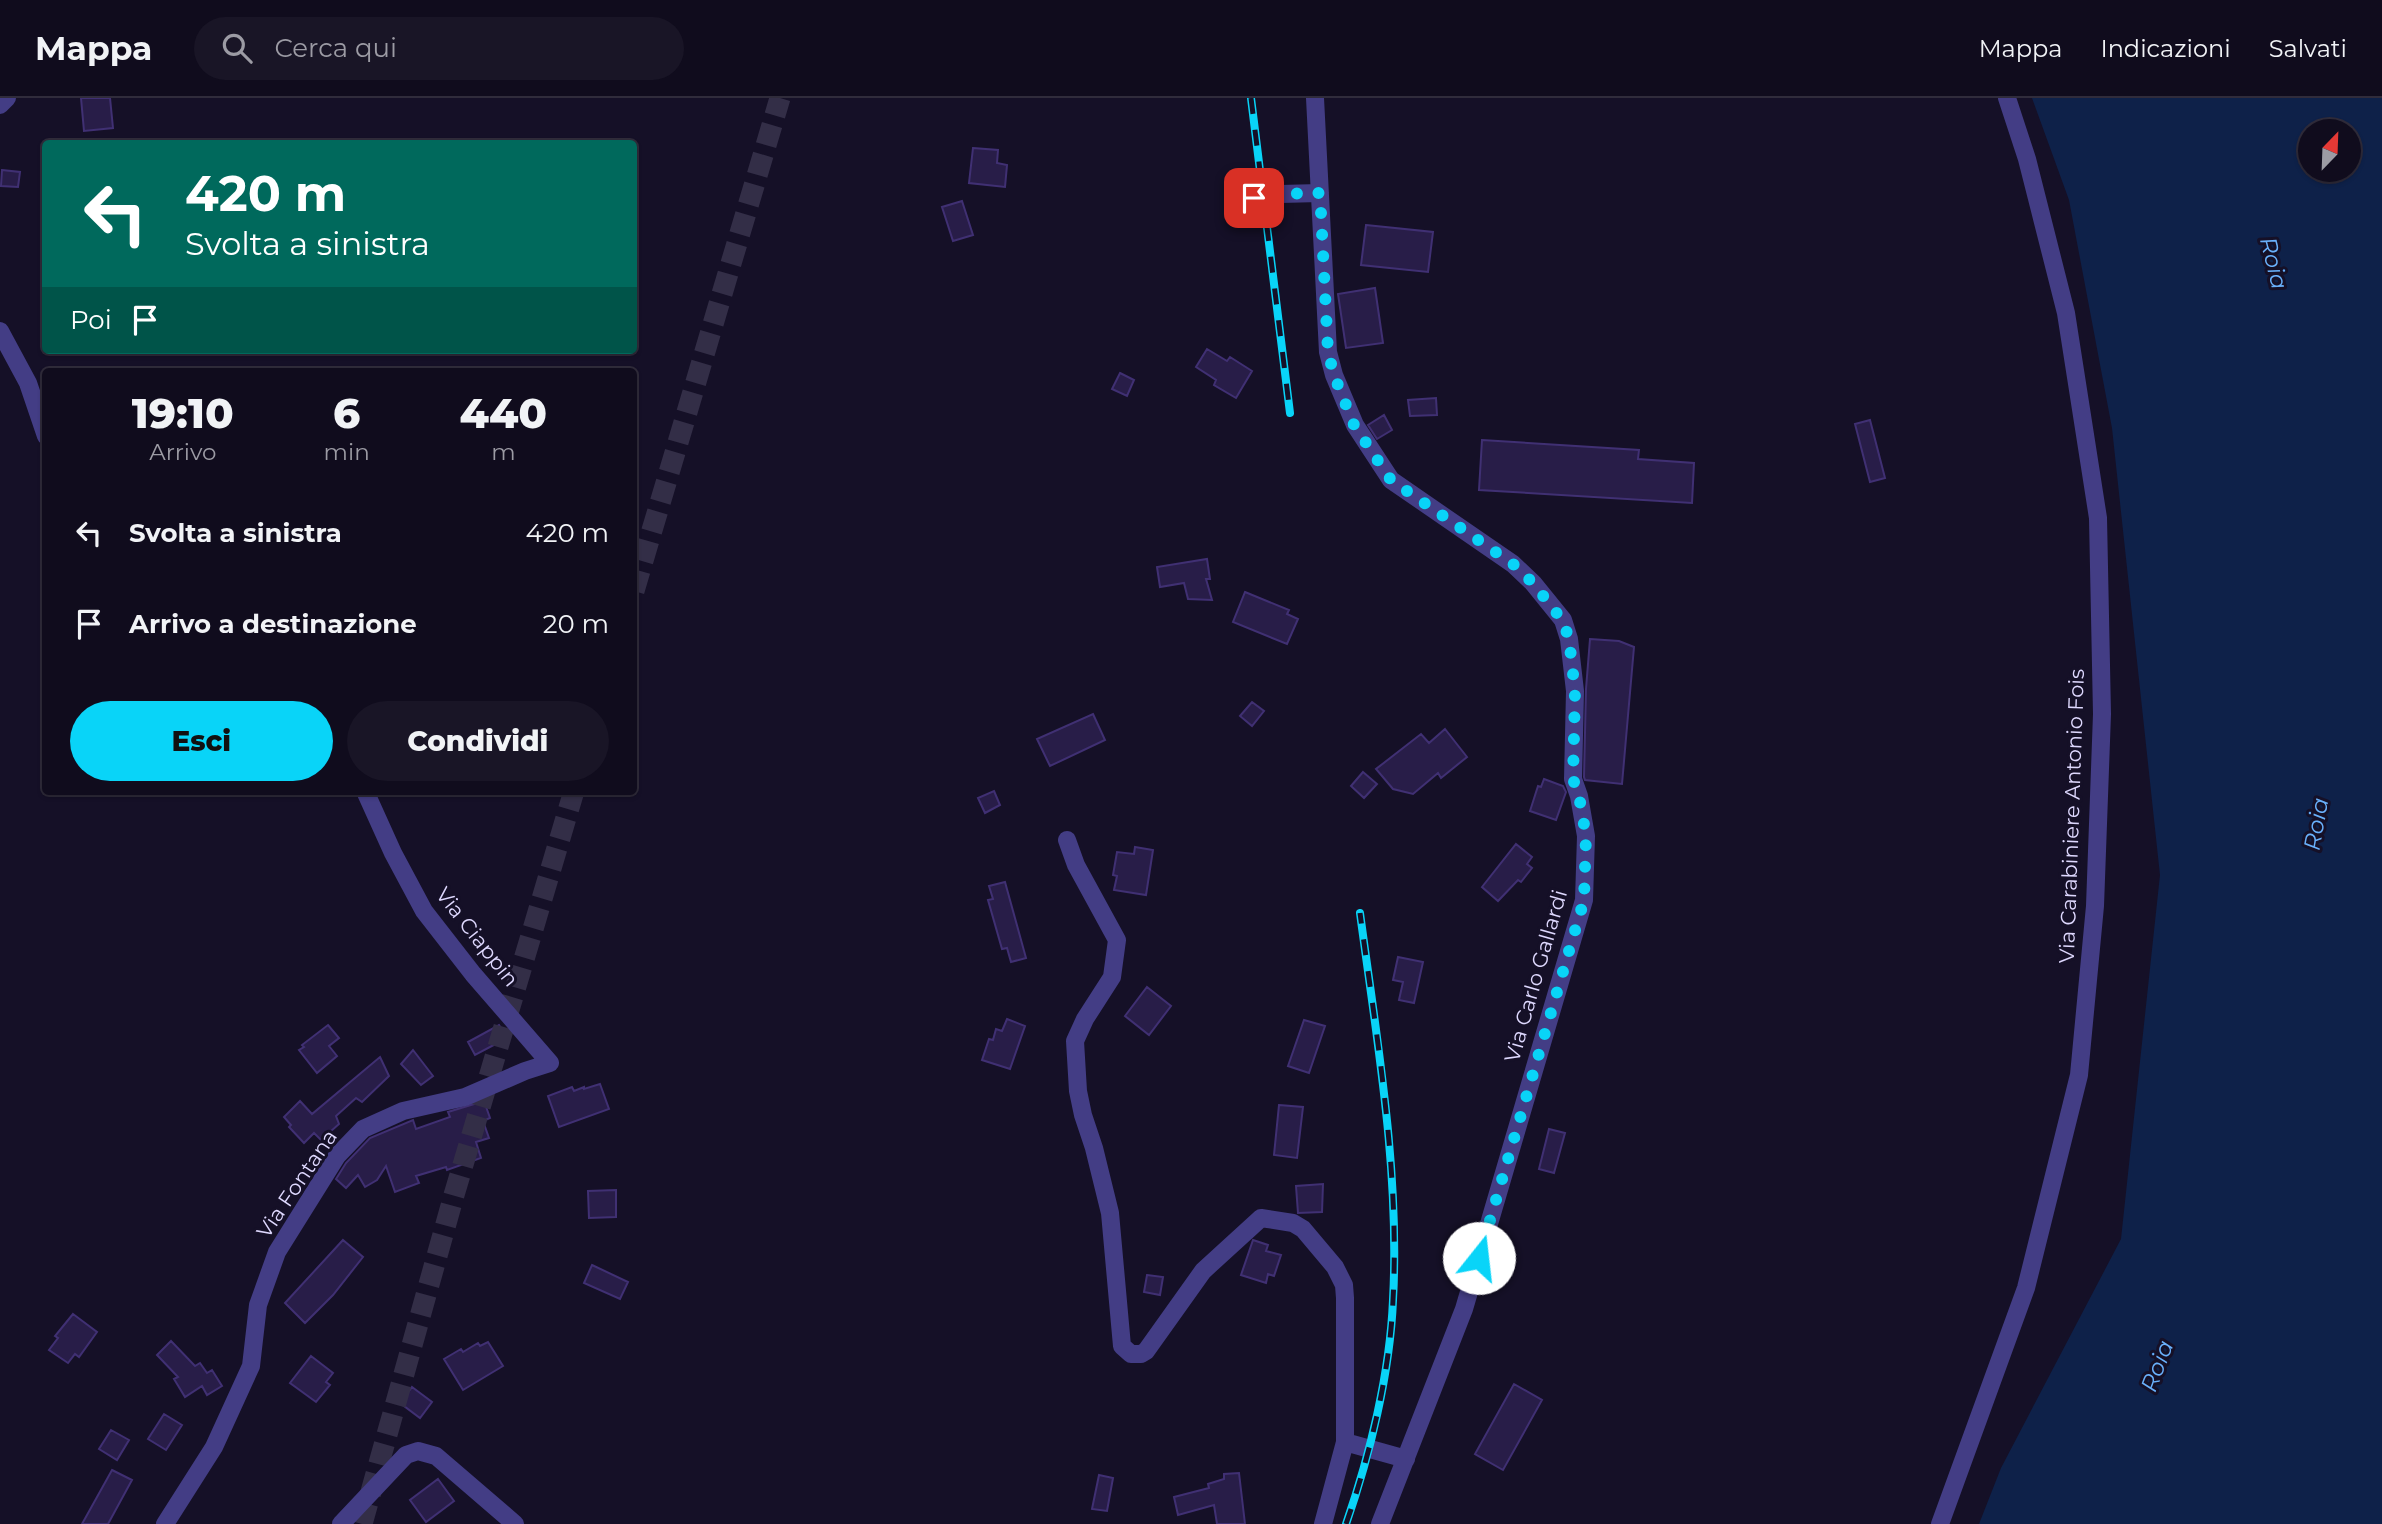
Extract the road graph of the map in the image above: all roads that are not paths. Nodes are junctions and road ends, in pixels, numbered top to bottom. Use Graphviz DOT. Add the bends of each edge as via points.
graph roads {
  1 [pos="7,98"];
  2 [pos="1315,98"];
  3 [pos="2007,98"];
  4 [pos="0,105"];
  5 [pos="1320,193"];
  6 [pos="1243,201"];
  7 [pos="0,331"];
  8 [pos="42,424"];
  9 [pos="367,795"];
  10 [pos="1067,840"];
  11 [pos="550,1063"];
  12 [pos="1345,1442"];
  13 [pos="1406,1459"];
  14 [pos="165,1524"];
  15 [pos="341,1524"];
  16 [pos="515,1524"];
  17 [pos="1323,1524"];
  18 [pos="1380,1524"];
  19 [pos="1940,1524"];
  1 -- 4 [label="street"];
  2 -- 5 [label="street, Via Carlo Gallardi"];
  3 -- 19 [label="street, Via Carabiniere Antonio Fois" via="2066,313 2098,517 2102,714 2095,906 2079,1075 2026,1287"];
  5 -- 6 [label="street"];
  5 -- 13 [label="street, Via Carlo Gallardi" via="1328,352 1354,425 1391,480 1513,564 1563,621 1575,691 1573,779 1586,836 1584,900 1464,1309"];
  7 -- 8 [label="street" via="28,383"];
  9 -- 11 [label="street, Via Ciappin" via="424,911"];
  10 -- 12 [label="street" via="1117,940 1112,977 1075,1041 1078,1091 1110,1213 1122,1346 1131,1354 1146,1351 1203,1271 1257,1220 1293,1223 1319,1245 1344,1285"];
  11 -- 14 [label="street, Via Fontana" via="466,1097 402,1111 363,1129 337,1156 277,1252 258,1305 251,1366 214,1447"];
  12 -- 13 [label="street"];
  12 -- 17 [label="street"];
  13 -- 18 [label="street, Via Carlo Gallardi"];
  15 -- 16 [label="street" via="406,1455 418,1451 436,1456"];
}
